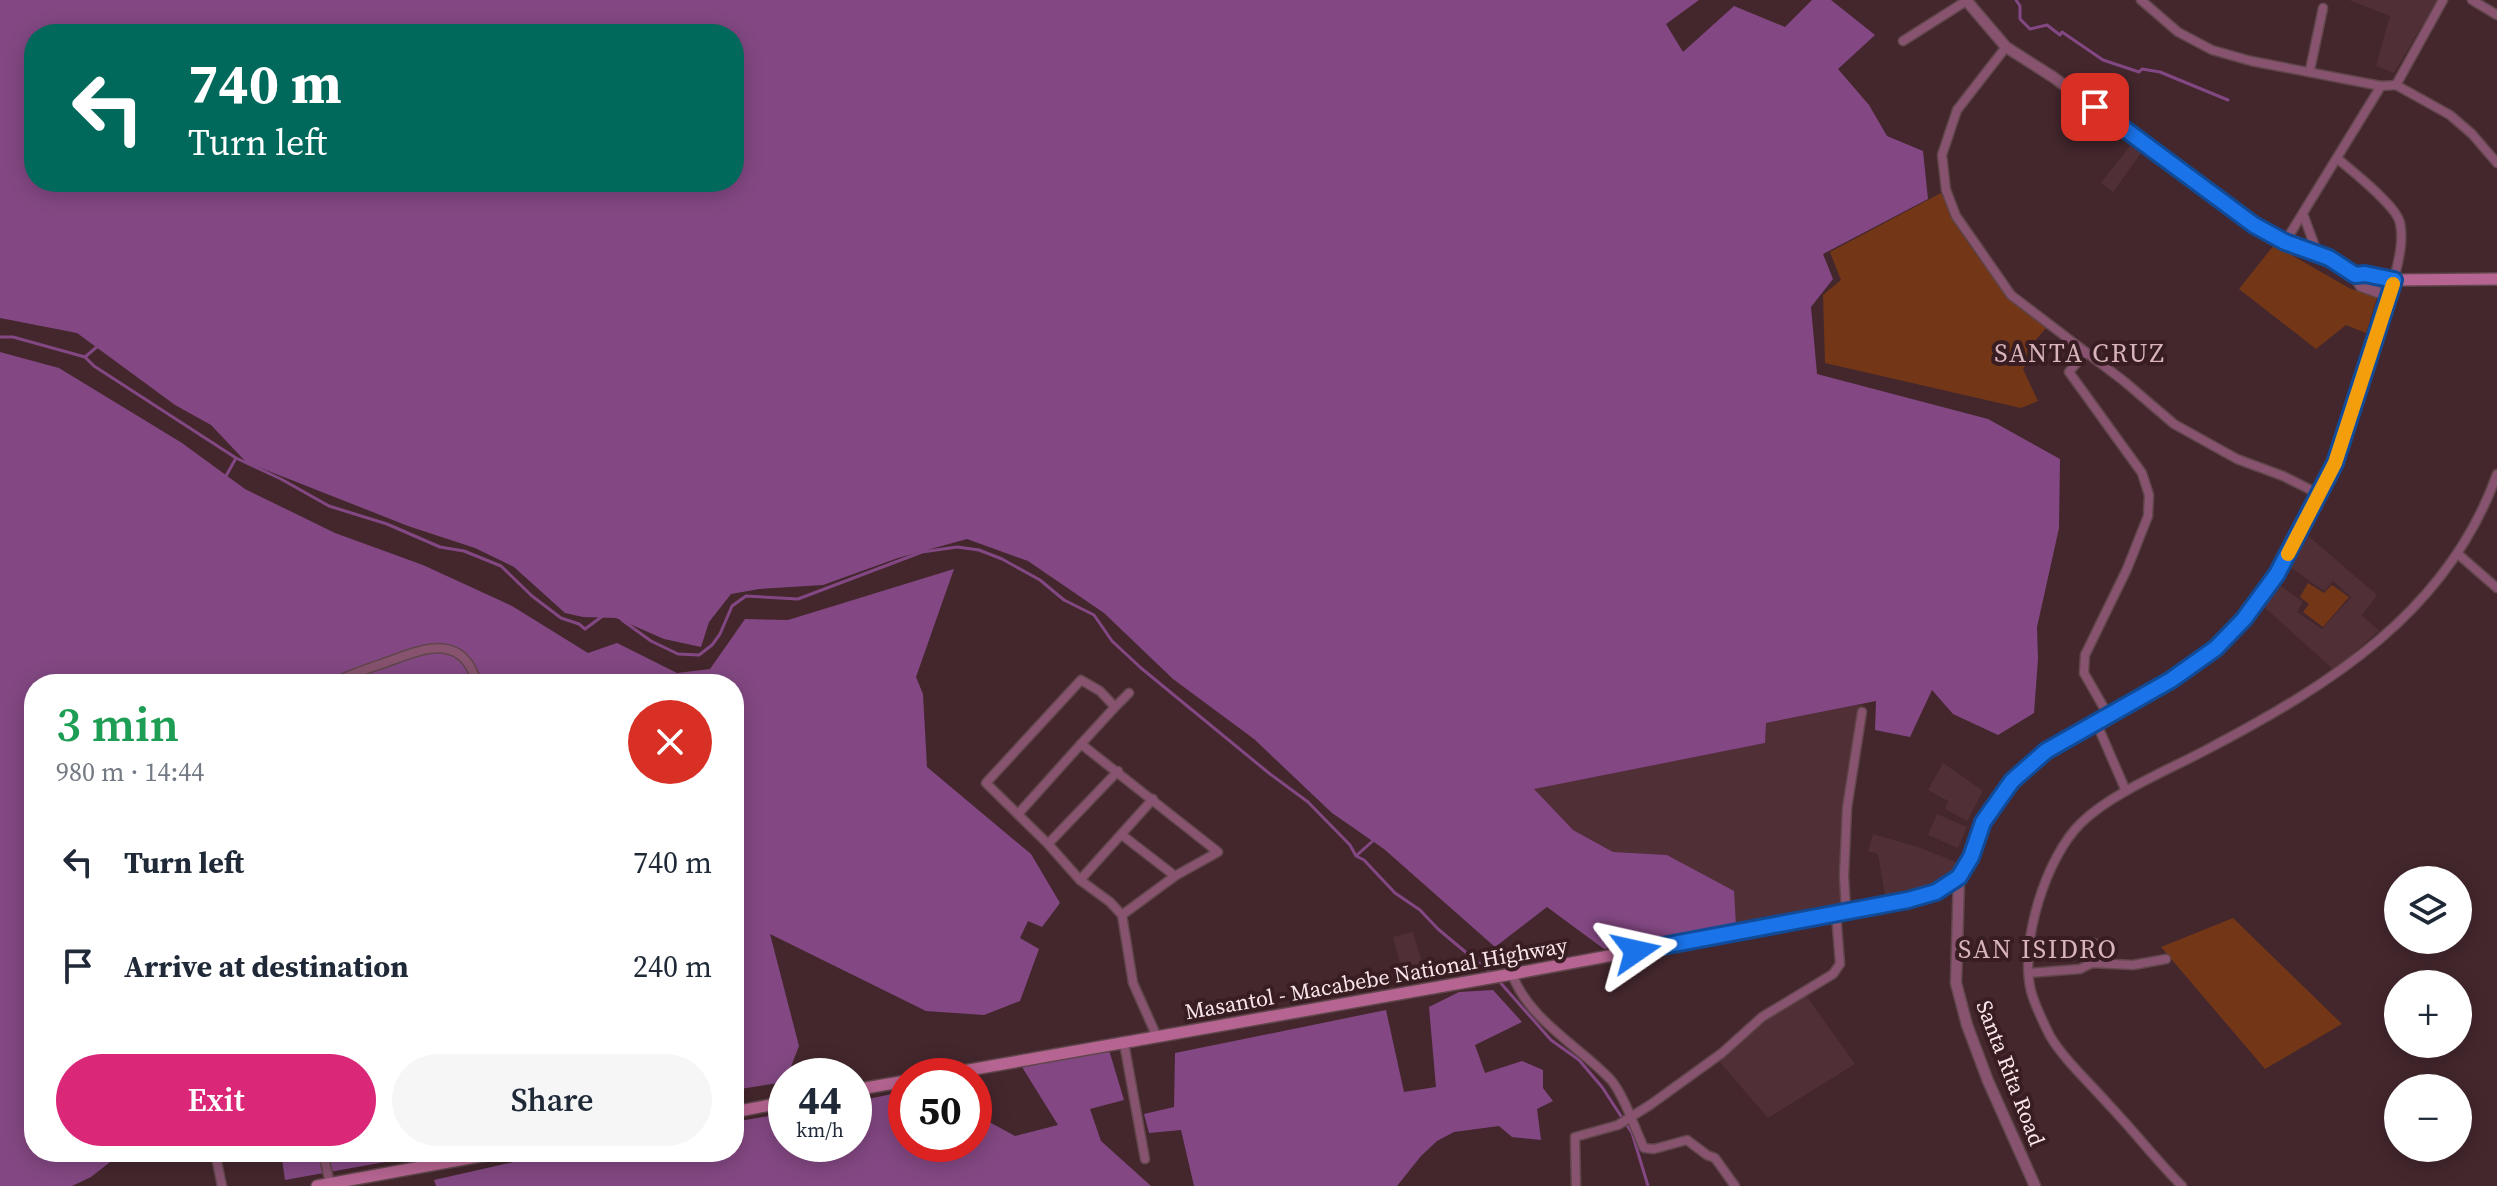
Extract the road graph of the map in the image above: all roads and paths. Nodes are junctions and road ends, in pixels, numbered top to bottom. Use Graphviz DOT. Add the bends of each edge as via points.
graph roads {
  1 [pos="1966,0"];
  2 [pos="2141,0"];
  3 [pos="2443,0"];
  4 [pos="2472,0"];
  5 [pos="2323,8"];
  6 [pos="2497,15"];
  7 [pos="1903,41"];
  8 [pos="2006,47"];
  9 [pos="2310,70"];
  10 [pos="2396,85"];
  11 [pos="2381,86"];
  12 [pos="2338,159"];
  13 [pos="2497,163"];
  14 [pos="2303,214"];
  15 [pos="2285,242"];
  16 [pos="2317,252"];
  17 [pos="2355,275"];
  18 [pos="2497,279"];
  19 [pos="2394,280"];
  20 [pos="2389,296"];
  21 [pos="2085,353"];
  22 [pos="2497,474"];
  23 [pos="2319,494"];
  24 [pos="2458,554"];
  25 [pos="2497,588"];
  26 [pos="357,674"];
  27 [pos="473,674"];
  28 [pos="1129,693"];
  29 [pos="1115,707"];
  30 [pos="1862,712"];
  31 [pos="2108,715"];
  32 [pos="2096,722"];
  33 [pos="1081,744"];
  34 [pos="1118,771"];
  35 [pos="2126,791"];
  36 [pos="1153,799"];
  37 [pos="1018,814"];
  38 [pos="1122,835"];
  39 [pos="1048,844"];
  40 [pos="1175,876"];
  41 [pos="1959,877"];
  42 [pos="1080,880"];
  43 [pos="1841,912"];
  44 [pos="1122,915"];
  45 [pos="2094,943"];
  46 [pos="2166,959"];
  47 [pos="2092,963"];
  48 [pos="2029,973"];
  49 [pos="1510,975"];
  50 [pos="1157,1037"];
  51 [pos="1124,1043"];
  52 [pos="992,1066"];
  53 [pos="768,1105"];
  54 [pos="744,1110"];
  55 [pos="1624,1121"];
  56 [pos="1145,1159"];
  57 [pos="217,1162"];
  58 [pos="325,1162"];
  59 [pos="452,1162"];
  60 [pos="345,1183"];
  61 [pos="330,1184"];
  62 [pos="222,1186"];
  63 [pos="317,1186"];
  64 [pos="1576,1186"];
  65 [pos="1735,1186"];
  66 [pos="2035,1186"];
  67 [pos="2182,1186"];
  1 -- 7 [label="street"];
  1 -- 8 [label="street"];
  2 -- 9 [label="street" via="2178,32 2212,50"];
  3 -- 10 [label="street"];
  4 -- 6 [label="street"];
  5 -- 9 [label="street"];
  8 -- 15 [label="street"];
  8 -- 21 [label="street" via="1957,110 1942,155 1946,190 1956,216 2011,295"];
  9 -- 11 [label="street"];
  10 -- 11 [label="street"];
  10 -- 13 [label="street" via="2450,115"];
  11 -- 12 [label="street"];
  12 -- 14 [label="street"];
  12 -- 19 [label="street" via="2400,219"];
  14 -- 15 [label="street"];
  14 -- 16 [label="street"];
  15 -- 16 [label="street"];
  16 -- 17 [label="street"];
  17 -- 19 [label="street"];
  17 -- 20 [label="street" via="2361,286"];
  18 -- 19 [label="main road"];
  19 -- 20 [label="main road"];
  20 -- 23 [label="main road" via="2335,463"];
  21 -- 23 [label="street" via="2174,424 2237,459"];
  21 -- 31 [label="street" via="2069,372 2142,473 2149,495 2138,543 2085,655 2084,673"];
  22 -- 24 [label="street"];
  23 -- 31 [label="main road" via="2277,574 2244,619 2216,648 2171,680"];
  24 -- 25 [label="street"];
  24 -- 35 [label="street" via="2399,623 2344,668 2297,701"];
  26 -- 27 [label="street" via="438,648 459,653"];
  28 -- 29 [label="street"];
  29 -- 33 [label="street"];
  29 -- 37 [label="street" via="1081,680 986,783"];
  30 -- 43 [label="street" via="1847,808"];
  31 -- 32 [label="main road"];
  32 -- 35 [label="street"];
  32 -- 41 [label="main road" via="2046,751 2012,781 1983,822"];
  33 -- 34 [label="street"];
  33 -- 37 [label="street"];
  34 -- 36 [label="street"];
  34 -- 39 [label="street"];
  35 -- 48 [label="street" via="2081,823 2055,858 2042,887 2028,951"];
  36 -- 38 [label="street"];
  36 -- 40 [label="street" via="1218,852"];
  37 -- 39 [label="street"];
  38 -- 40 [label="street"];
  38 -- 42 [label="street"];
  39 -- 42 [label="street"];
  40 -- 44 [label="street"];
  41 -- 43 [label="main road, Masantol - Macabebe National Highway" via="1936,892"];
  41 -- 66 [label="street, Santa Rita Road" via="1956,983 1988,1081"];
  42 -- 44 [label="street"];
  43 -- 49 [label="main road, Masantol - Macabebe National Highway"];
  43 -- 55 [label="street" via="1840,964 1833,974 1762,1017 1722,1053"];
  44 -- 50 [label="street" via="1133,983"];
  45 -- 47 [label="street"];
  46 -- 47 [label="street" via="2133,965"];
  47 -- 48 [label="street" via="2080,969"];
  48 -- 67 [label="street" via="2051,1038"];
  49 -- 50 [label="main road, Masantol - Macabebe National Highway"];
  49 -- 55 [label="street" via="1532,1008 1614,1083"];
  50 -- 51 [label="main road, Masantol - Macabebe National Highway"];
  51 -- 52 [label="main road, Masantol - Macabebe National Highway"];
  51 -- 56 [label="street"];
  53 -- 54 [label="main road"];
  55 -- 64 [label="street" via="1575,1137"];
  55 -- 65 [label="street" via="1644,1148 1687,1140 1715,1158"];
  57 -- 62 [label="street"];
  58 -- 61 [label="street"];
  59 -- 60 [label="main road"];
  60 -- 61 [label="main road"];
  61 -- 63 [label="main road"];
}
